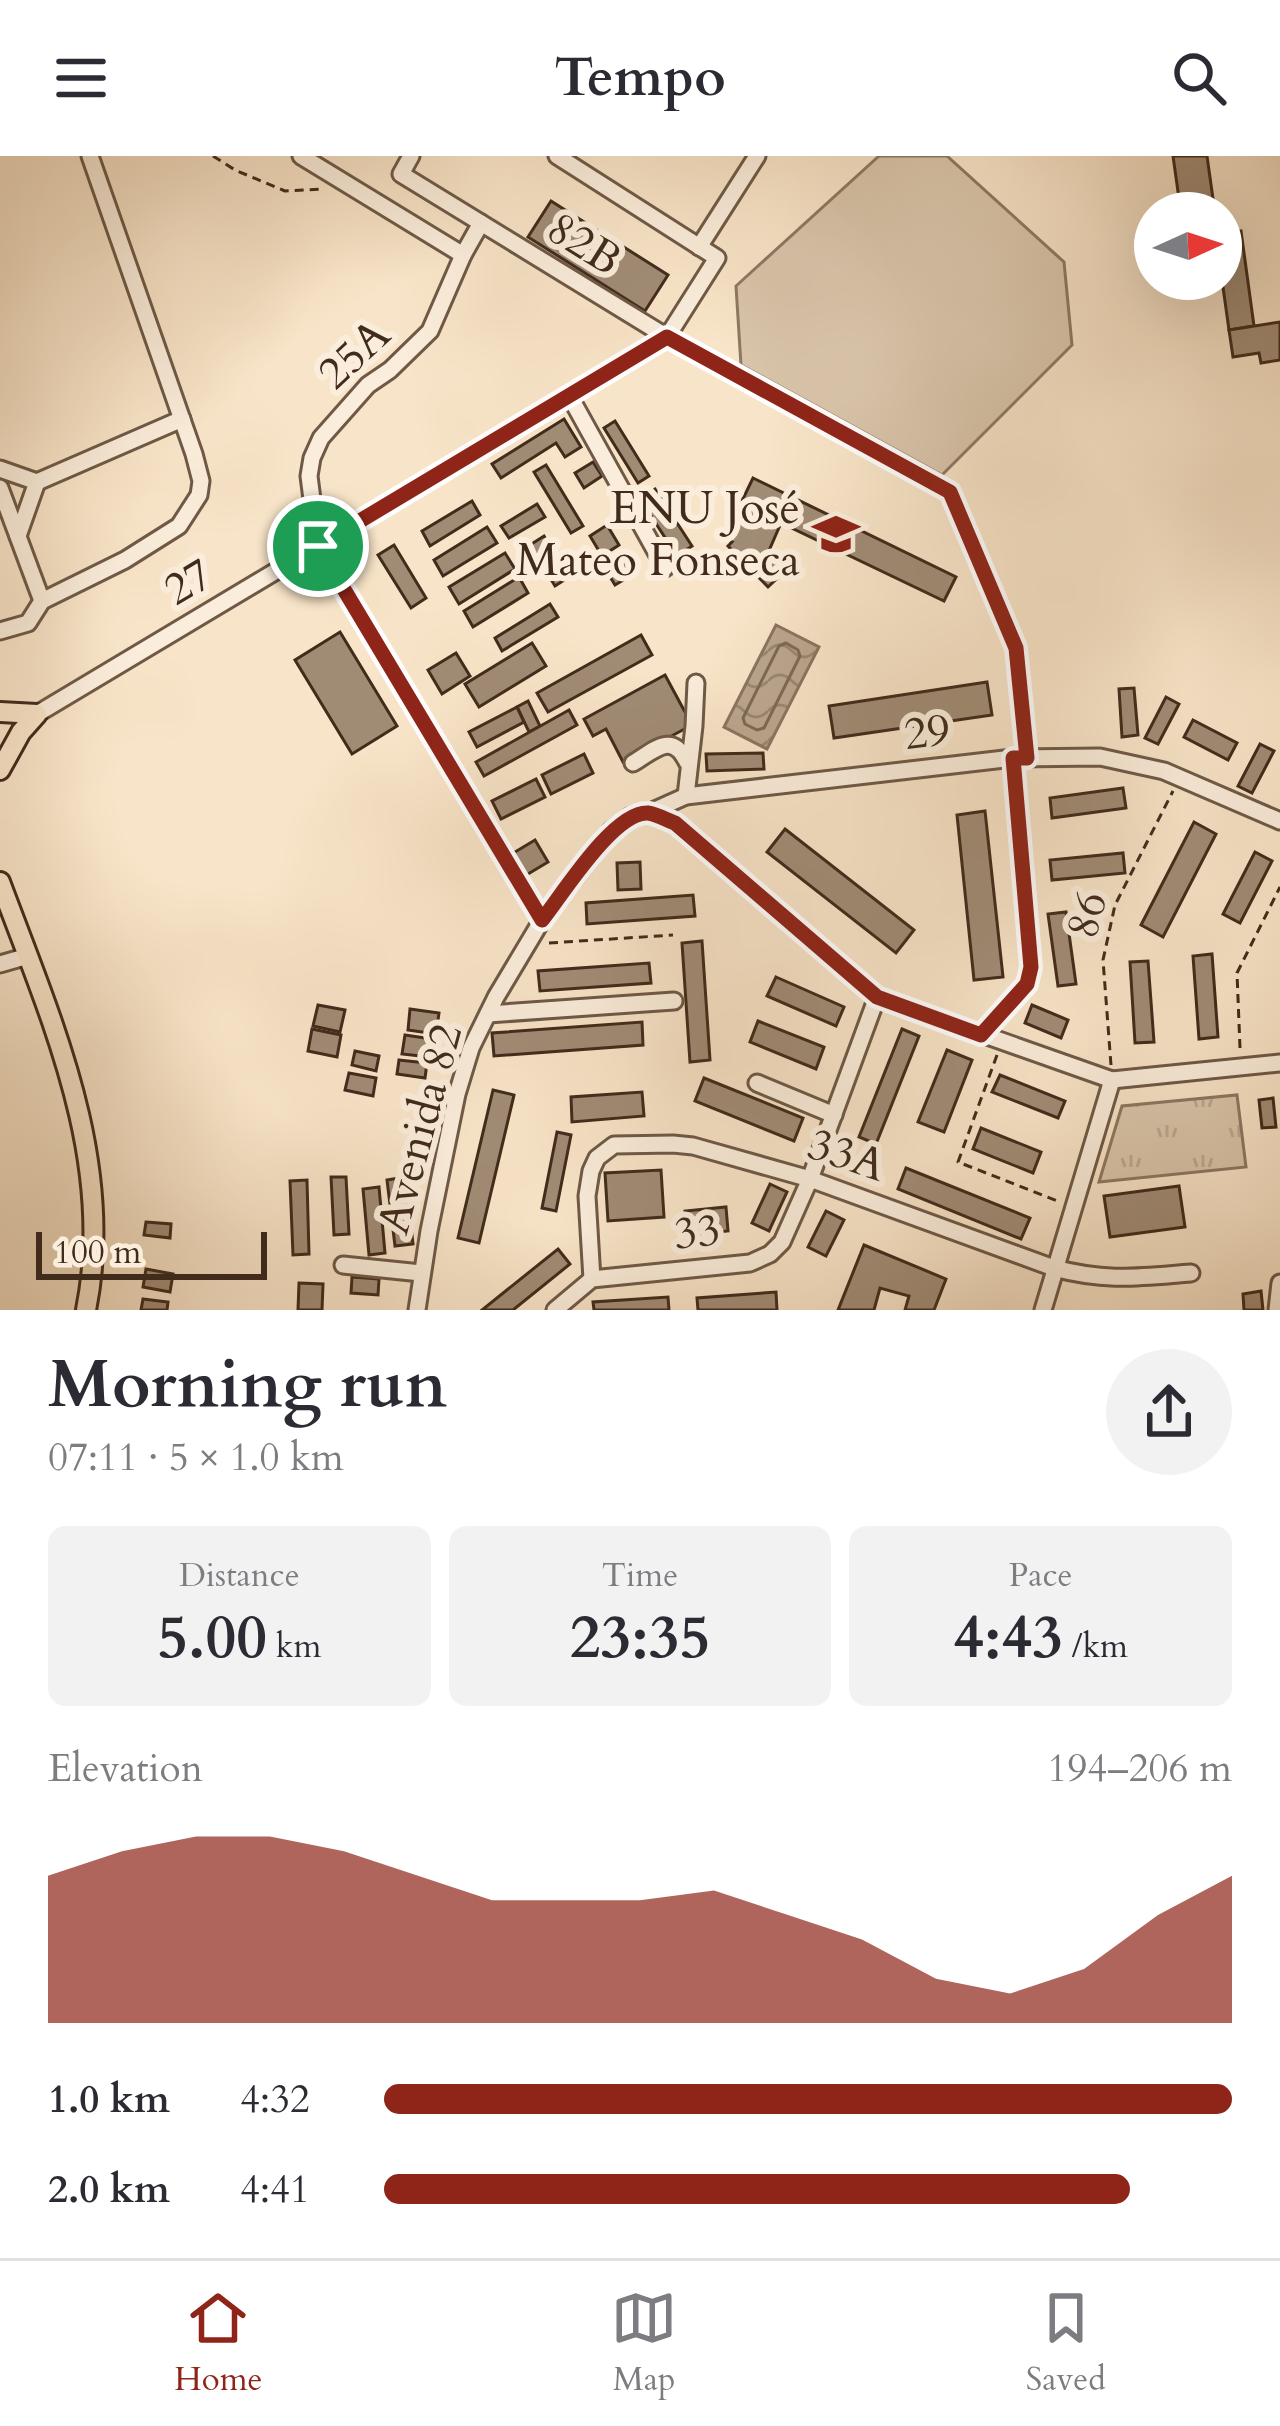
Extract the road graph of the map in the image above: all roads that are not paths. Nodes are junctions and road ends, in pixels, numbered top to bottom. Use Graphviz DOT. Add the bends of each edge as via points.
graph roads {
  1 [pos="89,156"];
  2 [pos="301,156"];
  3 [pos="411,156"];
  4 [pos="556,156"];
  5 [pos="757,156"];
  6 [pos="481,223"];
  7 [pos="699,247"];
  8 [pos="463,255"];
  9 [pos="667,337"];
  10 [pos="569,395"];
  11 [pos="182,419"];
  12 [pos="0,469"];
  13 [pos="37,482"];
  14 [pos="0,488"];
  15 [pos="18,536"];
  16 [pos="318,546"];
  17 [pos="665,568"];
  18 [pos="42,601"];
  19 [pos="0,631"];
  20 [pos="696,683"];
  21 [pos="0,712"];
  22 [pos="38,714"];
  23 [pos="1020,758"];
  24 [pos="633,763"];
  25 [pos="688,764"];
  26 [pos="0,770"];
  27 [pos="686,796"];
  28 [pos="648,813"];
  29 [pos="1280,821"];
  30 [pos="0,882"];
  31 [pos="542,920"];
  32 [pos="28,956"];
  33 [pos="0,964"];
  34 [pos="877,997"];
  35 [pos="674,1001"];
  36 [pos="488,1014"];
  37 [pos="981,1035"];
  38 [pos="1280,1063"];
  39 [pos="1112,1080"];
  40 [pos="758,1083"];
  41 [pos="834,1114"];
  42 [pos="810,1179"];
  43 [pos="343,1265"];
  44 [pos="1054,1268"];
  45 [pos="421,1273"];
  46 [pos="1192,1273"];
  47 [pos="592,1279"];
  48 [pos="1280,1282"];
  49 [pos="86,1310"];
  50 [pos="417,1310"];
  51 [pos="555,1310"];
  52 [pos="1043,1310"];
  53 [pos="1277,1310"];
  1 -- 11 [label="street"];
  2 -- 8 [label="street"];
  3 -- 6 [label="street, 82B" via="401,174"];
  4 -- 7 [label="street"];
  5 -- 7 [label="street"];
  6 -- 8 [label="street, 25A"];
  6 -- 9 [label="street, 82B"];
  7 -- 9 [label="street, 27" via="717,258"];
  8 -- 16 [label="street, 25A" via="430,332 321,438 309,476"];
  9 -- 10 [label="street, 27"];
  10 -- 16 [label="street, 27"];
  10 -- 17 [label="street"];
  11 -- 13 [label="street"];
  11 -- 18 [label="street" via="201,481 189,514 125,560"];
  12 -- 13 [label="street"];
  13 -- 15 [label="street"];
  14 -- 15 [label="street"];
  15 -- 18 [label="street"];
  16 -- 22 [label="street, 27"];
  16 -- 31 [label="street"];
  18 -- 19 [label="street" via="28,623"];
  20 -- 25 [label="street"];
  21 -- 22 [label="main road"];
  22 -- 26 [label="main road"];
  23 -- 27 [label="street, 29"];
  23 -- 29 [label="street, 29" via="1100,757 1164,771"];
  23 -- 37 [label="street" via="1031,967 1027,984"];
  24 -- 25 [label="street" via="675,744"];
  25 -- 27 [label="street"];
  27 -- 28 [label="street, 29"];
  28 -- 31 [label="street, Avenida 82" via="611,831"];
  28 -- 34 [label="street" via="675,823"];
  30 -- 32 [label="main road"];
  31 -- 36 [label="street, Avenida 82"];
  32 -- 33 [label="street"];
  32 -- 49 [label="main road" via="70,1072 92,1171 95,1241"];
  34 -- 37 [label="street"];
  34 -- 41 [label="street"];
  35 -- 36 [label="street"];
  36 -- 45 [label="street, Avenida 82" via="458,1094"];
  37 -- 39 [label="street"];
  38 -- 39 [label="street"];
  39 -- 44 [label="street"];
  40 -- 41 [label="street"];
  41 -- 42 [label="street"];
  42 -- 44 [label="street, 33A"];
  42 -- 47 [label="street, 33" via="770,1254 750,1263"];
  42 -- 47 [label="street, 33A" via="693,1146 614,1144 591,1171"];
  43 -- 45 [label="street"];
  44 -- 46 [label="street, 33A" via="1111,1279"];
  44 -- 52 [label="street"];
  45 -- 50 [label="street, Avenida 82"];
  47 -- 51 [label="street"];
  48 -- 53 [label="street"];
}
